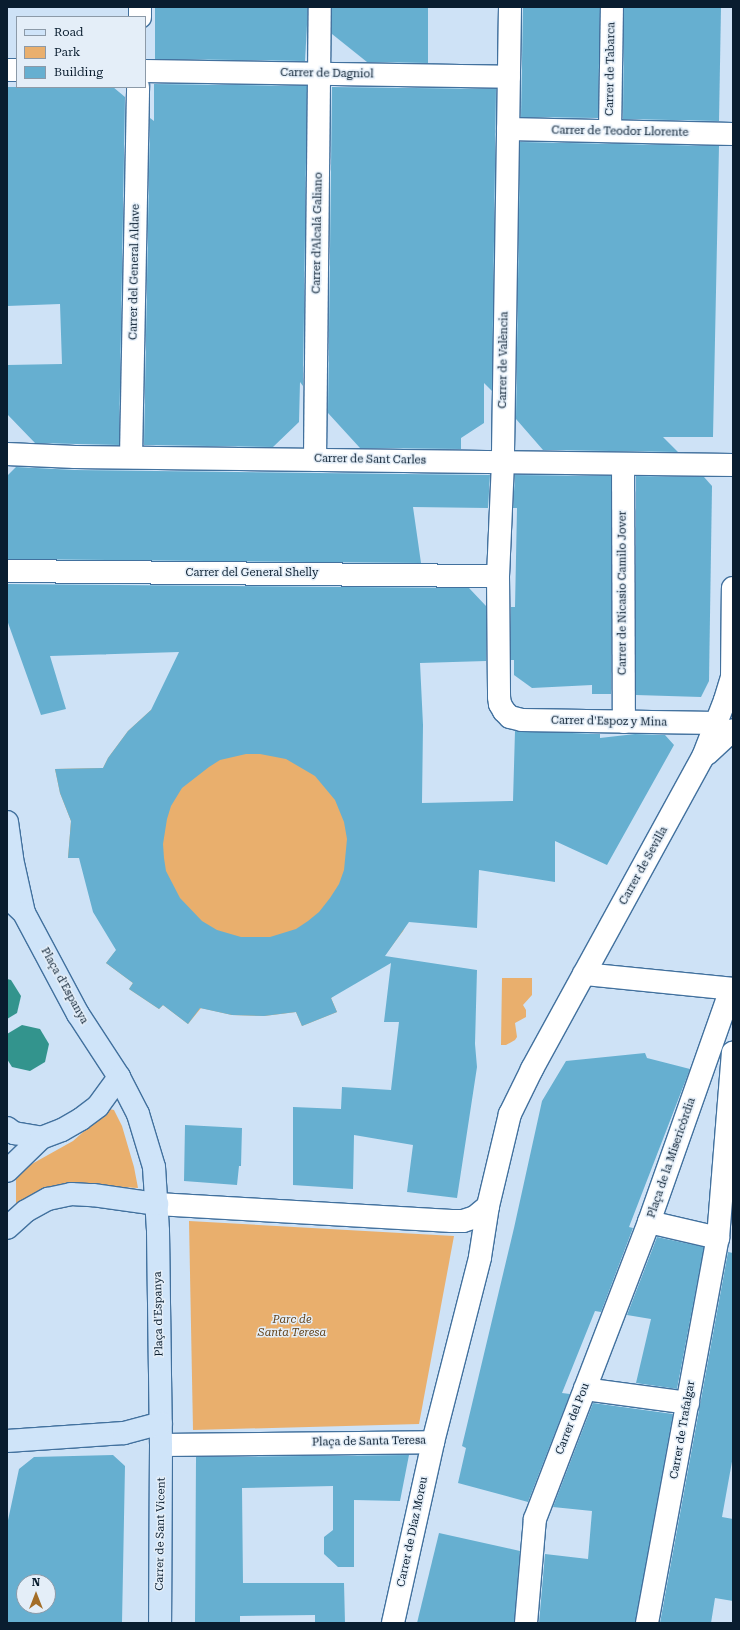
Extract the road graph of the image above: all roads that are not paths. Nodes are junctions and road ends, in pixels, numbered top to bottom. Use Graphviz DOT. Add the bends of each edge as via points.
graph roads {
  1 [pos="320,7"];
  2 [pos="510,7"];
  3 [pos="612,7"];
  4 [pos="146,71"];
  5 [pos="321,74"];
  6 [pos="509,77"];
  7 [pos="138,88"];
  8 [pos="508,129"];
  9 [pos="610,132"];
  10 [pos="733,134"];
  11 [pos="7,454"];
  12 [pos="131,457"];
  13 [pos="315,460"];
  14 [pos="502,462"];
  15 [pos="623,464"];
  16 [pos="733,465"];
  17 [pos="7,572"];
  18 [pos="498,576"];
  19 [pos="733,588"];
  20 [pos="733,677"];
  21 [pos="504,711"];
  22 [pos="624,722"];
  23 [pos="725,727"];
  24 [pos="7,822"];
  25 [pos="7,897"];
  26 [pos="24,913"];
  27 [pos="584,974"];
  28 [pos="732,989"];
  29 [pos="733,1052"];
  30 [pos="119,1077"];
  31 [pos="7,1128"];
  32 [pos="41,1138"];
  33 [pos="7,1171"];
  34 [pos="157,1204"];
  35 [pos="488,1206"];
  36 [pos="463,1221"];
  37 [pos="649,1222"];
  38 [pos="7,1228"];
  39 [pos="718,1238"];
  40 [pos="480,1257"];
  41 [pos="585,1388"];
  42 [pos="688,1403"];
  43 [pos="161,1423"];
  44 [pos="124,1433"];
  45 [pos="7,1440"];
  46 [pos="433,1442"];
  47 [pos="162,1445"];
  48 [pos="160,1623"];
  49 [pos="393,1623"];
  50 [pos="526,1623"];
  51 [pos="648,1623"];
  1 -- 5 [label="street, Carrer d'Alcalá Galiano"];
  2 -- 6 [label="street, Carrer de València"];
  3 -- 9 [label="street, Carrer de Tabarca"];
  4 -- 5 [label="street, Carrer de Dagniol"];
  5 -- 6 [label="street, Carrer de Dagniol"];
  5 -- 13 [label="street, Carrer d'Alcalá Galiano"];
  6 -- 8 [label="street, Carrer de València"];
  7 -- 12 [label="street, Carrer del General Aldave"];
  8 -- 9 [label="street, Carrer de Teodor Llorente"];
  8 -- 14 [label="street, Carrer de València"];
  9 -- 10 [label="street, Carrer de Teodor Llorente"];
  11 -- 12 [label="street, Carrer de Sant Carles"];
  12 -- 13 [label="street, Carrer de Sant Carles"];
  13 -- 14 [label="street, Carrer de Sant Carles"];
  14 -- 15 [label="street, Carrer de Sant Carles"];
  14 -- 18 [label="street, Carrer de València"];
  15 -- 16 [label="street, Carrer de Sant Carles"];
  15 -- 22 [label="street, Carrer de Nicasio Camilo Jover"];
  17 -- 18 [label="street, Carrer del General Shelly"];
  18 -- 21 [label="street, Carrer de València" via="499,697"];
  19 -- 20 [label="street, Carrer de Sevilla"];
  20 -- 23 [label="street, Carrer de Sevilla"];
  21 -- 22 [label="street, Carrer d'Espoz y Mina" via="510,717 522,720"];
  22 -- 23 [label="street, Carrer d'Espoz y Mina"];
  23 -- 27 [label="street, Carrer de Sevilla" via="703,757"];
  24 -- 26 [label="main road"];
  25 -- 26 [label="main road, Plaça d'Espanya"];
  26 -- 30 [label="main road, Plaça d'Espanya" via="78,1014"];
  27 -- 28 [label="street"];
  27 -- 35 [label="street, Carrer de Sevilla" via="513,1108"];
  28 -- 37 [label="street, Plaça de la Misericòrdia"];
  29 -- 39 [label="street"];
  30 -- 32 [label="main road" via="98,1106 62,1130"];
  30 -- 34 [label="main road, Plaça d'Espanya" via="138,1114 154,1166"];
  31 -- 32 [label="main road" via="14,1133"];
  32 -- 33 [label="main road"];
  34 -- 36 [label="street"];
  34 -- 38 [label="main road" via="71,1194 48,1199 26,1211"];
  34 -- 43 [label="main road, Plaça d'Espanya"];
  35 -- 36 [label="street" via="475,1217"];
  35 -- 40 [label="street, Plaça de Santa Teresa"];
  36 -- 40 [label="street, Plaça de Santa Teresa" via="474,1231 478,1239"];
  37 -- 39 [label="street, Plaça de la Misericòrdia"];
  37 -- 41 [label="street, Carrer del Pou"];
  39 -- 42 [label="street, Carrer de Trafalgar"];
  40 -- 46 [label="street, Plaça de Santa Teresa"];
  41 -- 42 [label="street"];
  41 -- 50 [label="street, Carrer del Pou" via="535,1519"];
  42 -- 51 [label="street, Carrer de Trafalgar"];
  43 -- 44 [label="main road"];
  43 -- 47 [label="main road, Plaça d'Espanya"];
  44 -- 45 [label="main road"];
  44 -- 47 [label="main road"];
  46 -- 47 [label="street, Plaça de Santa Teresa"];
  46 -- 49 [label="street, Carrer de Díaz Moreu"];
  47 -- 48 [label="main road, Carrer de Sant Vicent"];
}
